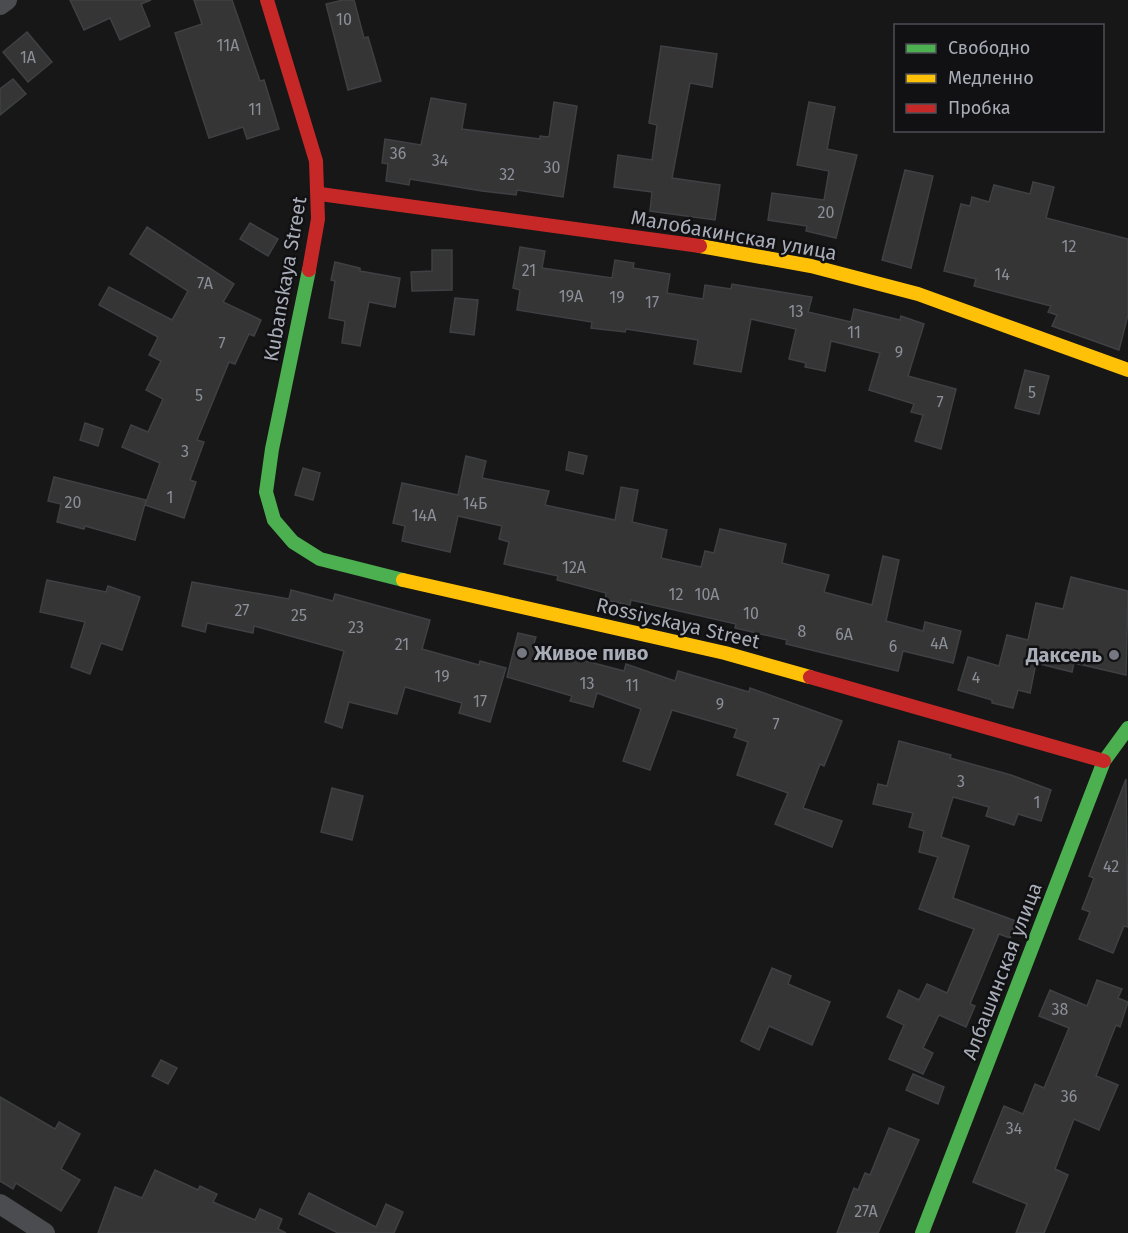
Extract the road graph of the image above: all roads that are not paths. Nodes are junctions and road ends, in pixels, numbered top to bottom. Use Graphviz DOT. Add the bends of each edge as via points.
graph roads {
  1 [pos="7,0"];
  2 [pos="267,0"];
  3 [pos="0,5"];
  4 [pos="320,194"];
  5 [pos="1128,370"];
  6 [pos="267,498"];
  7 [pos="1128,728"];
  8 [pos="1104,761"];
  9 [pos="0,1204"];
  10 [pos="45,1233"];
  11 [pos="922,1233"];
  1 -- 3 [label="street"];
  2 -- 4 [label="street, Kubanskaya Street" via="315,161"];
  4 -- 5 [label="street, Малобакинская улица" via="672,242 811,266 918,294"];
  4 -- 6 [label="street, Kubanskaya Street" via="316,239 272,449"];
  6 -- 8 [label="street, Rossiyskaya Street" via="274,520 293,542 320,559 345,567 725,653"];
  7 -- 8 [label="street, Албашинская улица"];
  8 -- 11 [label="street, Албашинская улица"];
  9 -- 10 [label="street"];
}
